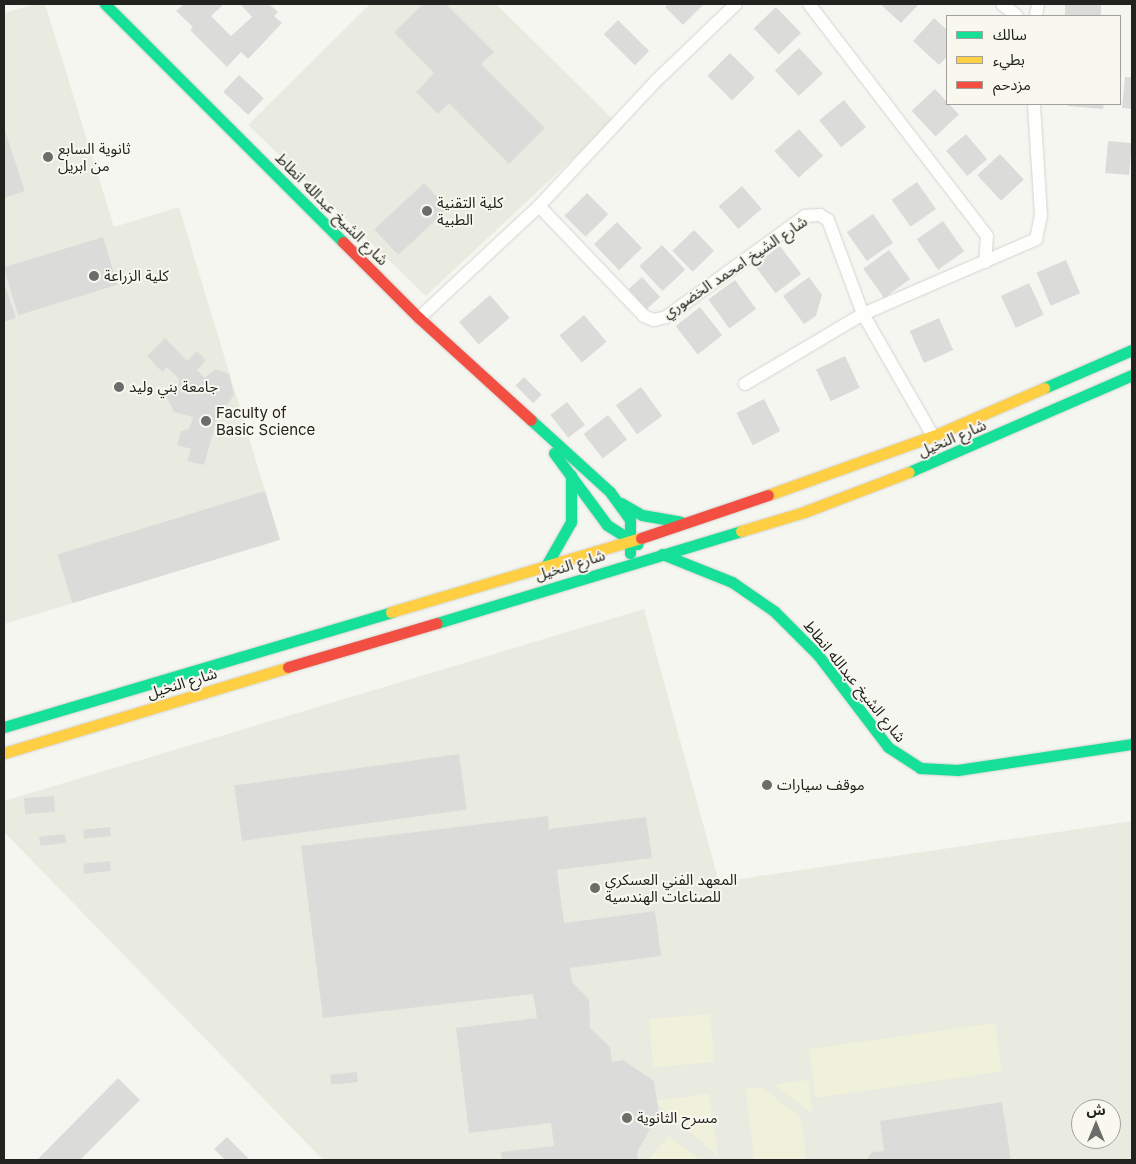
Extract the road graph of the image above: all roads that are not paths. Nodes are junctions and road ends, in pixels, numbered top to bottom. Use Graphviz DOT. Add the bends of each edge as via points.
graph roads {
  1 [pos="105,4"];
  2 [pos="736,4"];
  3 [pos="809,4"];
  4 [pos="1002,4"];
  5 [pos="1016,15"];
  6 [pos="1034,105"];
  7 [pos="539,206"];
  8 [pos="985,262"];
  9 [pos="863,314"];
  10 [pos="419,318"];
  11 [pos="1132,339"];
  12 [pos="1132,350"];
  13 [pos="1120,356"];
  14 [pos="1132,375"];
  15 [pos="745,384"];
  16 [pos="542,432"];
  17 [pos="933,436"];
  18 [pos="570,474"];
  19 [pos="618,501"];
  20 [pos="697,520"];
  21 [pos="632,540"];
  22 [pos="662,554"];
  23 [pos="547,564"];
  24 [pos="625,564"];
  25 [pos="4,727"];
  26 [pos="1132,744"];
  27 [pos="4,753"];
  1 -- 10 [label="main road, شارع الشيخ عبدالله انطاط"];
  2 -- 7 [label="street" via="656,81"];
  3 -- 8 [label="street" via="987,236"];
  4 -- 5 [label="street"];
  6 -- 8 [label="street" via="1040,216 1038,233 1036,238"];
  7 -- 9 [label="street, شارع الشيخ امحمد الخضوري" via="644,316 654,320 666,317 805,216 820,215 828,220"];
  7 -- 10 [label="street"];
  8 -- 9 [label="street"];
  9 -- 15 [label="street"];
  9 -- 17 [label="street, شارع الشيخ امحمد الخضوري"];
  10 -- 16 [label="main road, شارع الشيخ عبدالله انطاط"];
  11 -- 13 [label="main road"];
  12 -- 13 [label="main road, شارع النخيل"];
  13 -- 17 [label="main road, شارع النخيل"];
  14 -- 22 [label="main road, شارع النخيل" via="887,482 804,512"];
  16 -- 18 [label="main road, شارع الشيخ عبدالله انطاط"];
  16 -- 19 [label="main road, شارع الشيخ عبدالله انطاط"];
  17 -- 20 [label="main road, شارع النخيل"];
  18 -- 21 [label="main road, شارع الشيخ عبدالله انطاط" via="607,525"];
  18 -- 23 [label="main road" via="571,522"];
  19 -- 20 [label="main road" via="655,519"];
  19 -- 21 [label="main road, شارع الشيخ عبدالله انطاط" via="630,520"];
  20 -- 21 [label="main road, شارع النخيل"];
  21 -- 22 [label="main road, شارع الشيخ عبدالله انطاط"];
  21 -- 23 [label="main road, شارع النخيل"];
  21 -- 24 [label="main road, شارع الشيخ عبدالله انطاط"];
  22 -- 24 [label="main road, شارع النخيل"];
  22 -- 26 [label="main road, شارع الشيخ عبدالله انطاط" via="732,582 774,611 818,655 888,747 897,756 920,768 958,770"];
  23 -- 25 [label="main road, شارع النخيل"];
  24 -- 27 [label="main road, شارع النخيل"];
}
